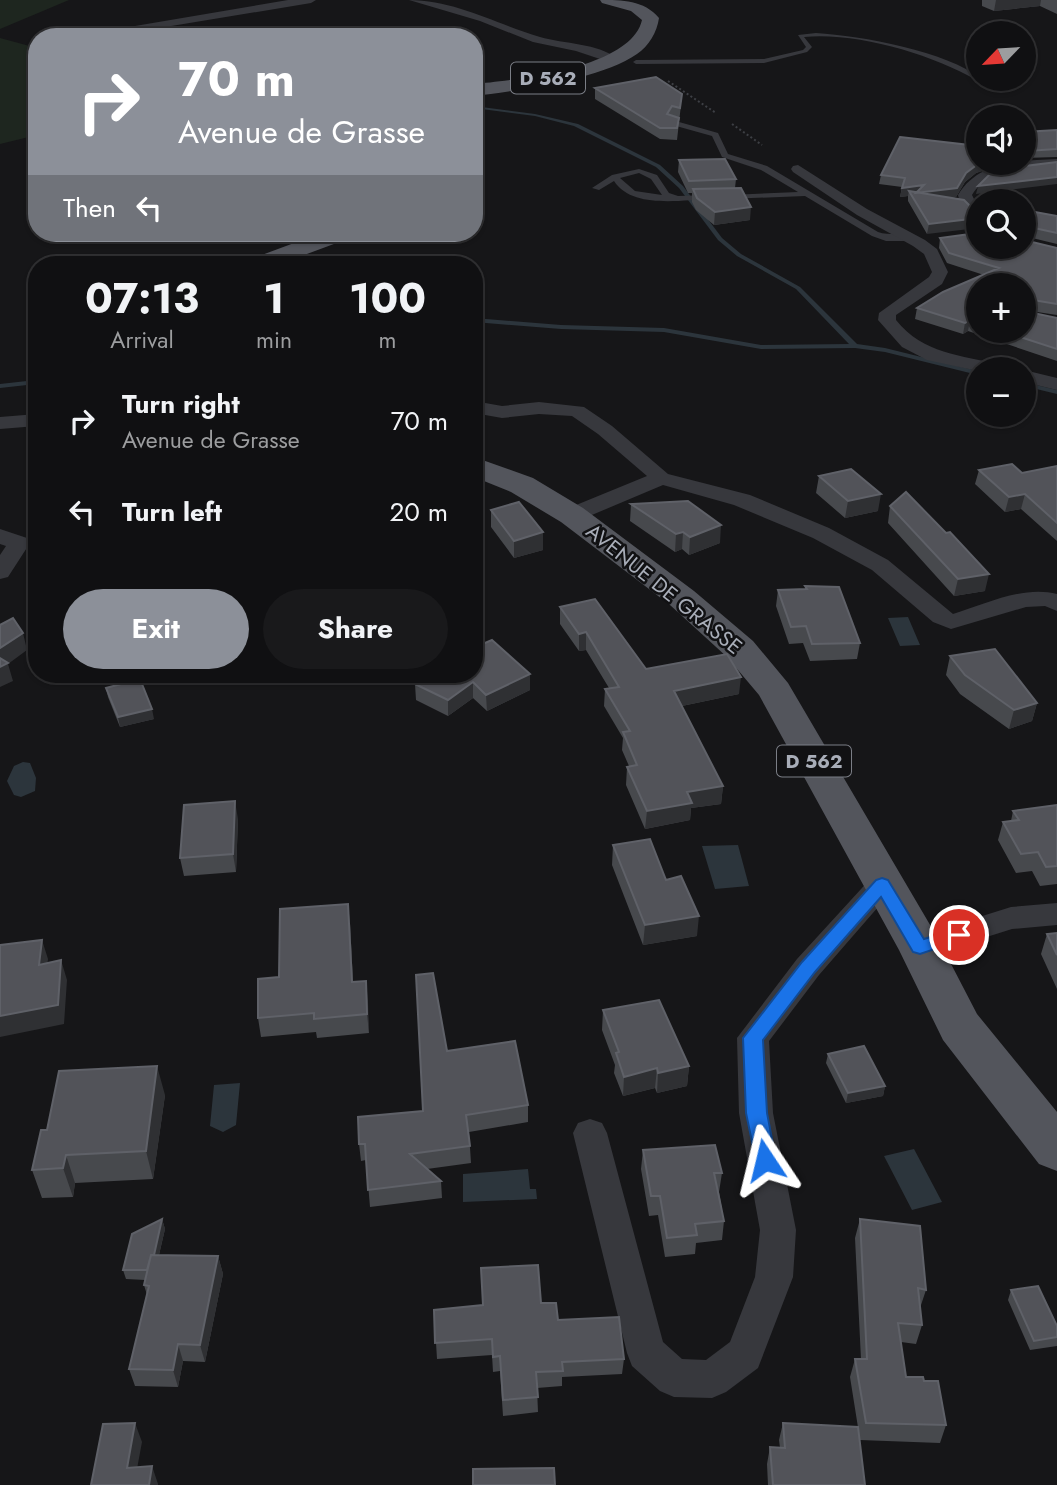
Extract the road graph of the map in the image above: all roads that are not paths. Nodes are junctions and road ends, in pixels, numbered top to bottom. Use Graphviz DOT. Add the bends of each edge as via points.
graph roads {
  1 [pos="311,0"];
  2 [pos="414,0"];
  3 [pos="608,0"];
  4 [pos="140,28"];
  5 [pos="612,59"];
  6 [pos="636,62"];
  7 [pos="966,71"];
  8 [pos="483,89"];
  9 [pos="672,122"];
  10 [pos="1057,163"];
  11 [pos="798,169"];
  12 [pos="615,177"];
  13 [pos="596,188"];
  14 [pos="969,189"];
  15 [pos="804,194"];
  16 [pos="678,198"];
  17 [pos="944,239"];
  18 [pos="914,240"];
  19 [pos="318,242"];
  20 [pos="280,256"];
  21 [pos="966,363"];
  22 [pos="1036,379"];
  23 [pos="1057,384"];
  24 [pos="483,409"];
  25 [pos="28,421"];
  26 [pos="0,424"];
  27 [pos="483,470"];
  28 [pos="661,478"];
  29 [pos="572,514"];
  30 [pos="0,537"];
  31 [pos="0,572"];
  32 [pos="1057,604"];
  33 [pos="882,884"];
  34 [pos="1057,914"];
  35 [pos="920,947"];
  36 [pos="590,1133"];
  37 [pos="1057,1149"];
  1 -- 4 [label="street"];
  2 -- 5 [label="street"];
  3 -- 5 [label="main road, D 562" via="638,8 651,18 650,27 632,50"];
  5 -- 8 [label="main road, D 562" via="524,84"];
  6 -- 7 [label="lane" via="764,61 805,51 809,47 800,36 820,33 929,56"];
  9 -- 15 [label="lane" via="715,135 726,155 764,168"];
  10 -- 14 [label="street" via="985,174"];
  11 -- 18 [label="street"];
  12 -- 13 [label="lane"];
  12 -- 16 [label="lane" via="636,194"];
  12 -- 16 [label="lane" via="650,174 662,192"];
  15 -- 16 [label="lane"];
  15 -- 18 [label="lane" via="875,234"];
  17 -- 18 [label="street"];
  18 -- 21 [label="street" via="931,252 940,272 929,288 894,307 887,320 910,346"];
  19 -- 20 [label="main road"];
  22 -- 23 [label="street"];
  24 -- 28 [label="street" via="577,411"];
  25 -- 26 [label="street"];
  27 -- 29 [label="main road, AVENUE DE GRASSE / D 562" via="522,485"];
  28 -- 29 [label="street"];
  28 -- 32 [label="street" via="742,500 821,533 880,565 951,622 1024,600 1050,599"];
  29 -- 33 [label="main road, AVENUE DE GRASSE / D 562" via="682,598 740,649 766,680"];
  30 -- 31 [label="street" via="19,543"];
  33 -- 35 [label="main road, AVENUE DE GRASSE / D 562"];
  33 -- 36 [label="street" via="753,1038 756,1113 778,1230 774,1277 744,1355 712,1379 674,1378 646,1353"];
  34 -- 35 [label="street" via="1011,918"];
  35 -- 37 [label="main road, AVENUE DE GRASSE / D 562" via="960,1027"];
}
